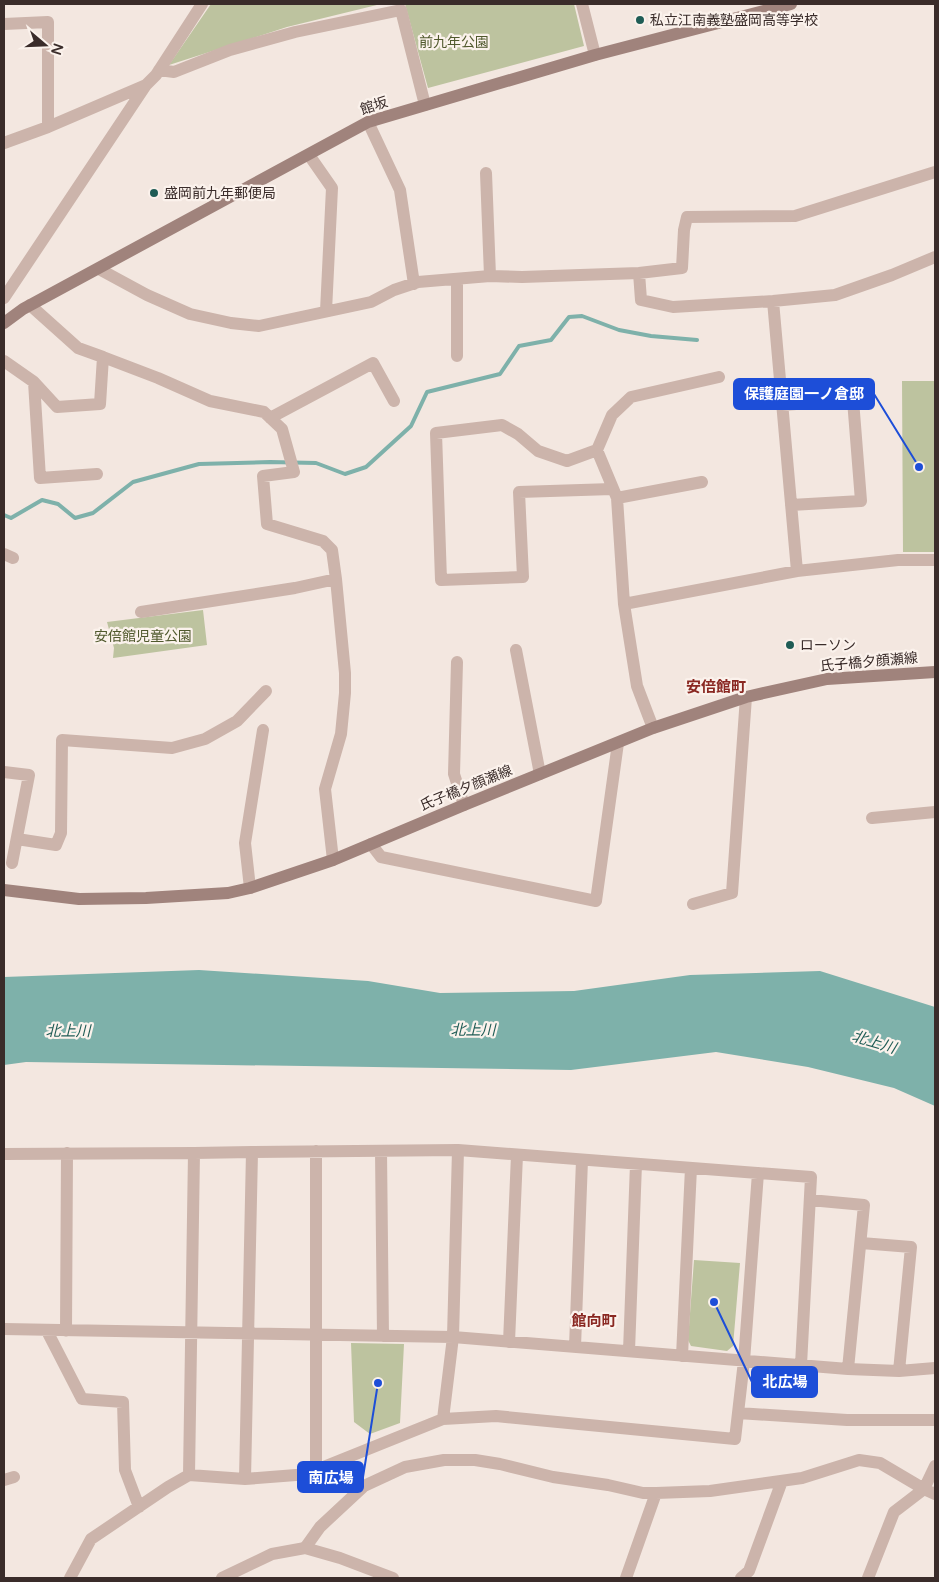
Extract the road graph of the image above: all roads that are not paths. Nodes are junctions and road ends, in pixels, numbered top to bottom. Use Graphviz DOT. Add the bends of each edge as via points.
graph roads {
  1 [pos="202,4"];
  2 [pos="582,4"];
  3 [pos="791,4"];
  4 [pos="4,24"];
  5 [pos="595,55"];
  6 [pos="159,70"];
  7 [pos="146,85"];
  8 [pos="425,105"];
  9 [pos="368,122"];
  10 [pos="48,127"];
  11 [pos="4,143"];
  12 [pos="308,155"];
  13 [pos="935,172"];
  14 [pos="486,173"];
  15 [pos="935,257"];
  16 [pos="99,268"];
  17 [pos="639,273"];
  18 [pos="490,276"];
  19 [pos="457,279"];
  20 [pos="414,284"];
  21 [pos="4,298"];
  22 [pos="773,301"];
  23 [pos="30,305"];
  24 [pos="326,311"];
  25 [pos="4,323"];
  26 [pos="457,356"];
  27 [pos="103,357"];
  28 [pos="4,361"];
  29 [pos="719,377"];
  30 [pos="34,382"];
  31 [pos="394,401"];
  32 [pos="782,405"];
  33 [pos="270,418"];
  34 [pos="597,450"];
  35 [pos="97,474"];
  36 [pos="702,482"];
  37 [pos="615,494"];
  38 [pos="791,505"];
  39 [pos="935,560"];
  40 [pos="797,571"];
  41 [pos="336,579"];
  42 [pos="624,604"];
  43 [pos="141,612"];
  44 [pos="516,650"];
  45 [pos="457,662"];
  46 [pos="935,672"];
  47 [pos="266,691"];
  48 [pos="746,698"];
  49 [pos="653,728"];
  50 [pos="263,730"];
  51 [pos="618,743"];
  52 [pos="4,772"];
  53 [pos="540,774"];
  54 [pos="464,805"];
  55 [pos="935,812"];
  56 [pos="872,818"];
  57 [pos="17,838"];
  58 [pos="371,844"];
  59 [pos="333,860"];
  60 [pos="12,864"];
  61 [pos="250,888"];
  62 [pos="4,890"];
  63 [pos="693,904"];
  64 [pos="458,1150"];
  65 [pos="316,1151"];
  66 [pos="381,1151"];
  67 [pos="252,1152"];
  68 [pos="67,1153"];
  69 [pos="194,1153"];
  70 [pos="4,1154"];
  71 [pos="517,1154"];
  72 [pos="582,1160"];
  73 [pos="636,1164"];
  74 [pos="690,1168"];
  75 [pos="758,1173"];
  76 [pos="810,1200"];
  77 [pos="861,1243"];
  78 [pos="4,1329"];
  79 [pos="47,1331"];
  80 [pos="66,1331"];
  81 [pos="191,1333"];
  82 [pos="249,1334"];
  83 [pos="316,1335"];
  84 [pos="383,1336"];
  85 [pos="453,1338"];
  86 [pos="509,1342"];
  87 [pos="575,1347"];
  88 [pos="629,1351"];
  89 [pos="682,1356"];
  90 [pos="744,1360"];
  91 [pos="801,1365"];
  92 [pos="935,1368"];
  93 [pos="848,1369"];
  94 [pos="899,1371"];
  95 [pos="738,1413"];
  96 [pos="443,1418"];
  97 [pos="935,1420"];
  98 [pos="935,1466"];
  99 [pos="316,1470"];
  100 [pos="189,1475"];
  101 [pos="245,1479"];
  102 [pos="782,1480"];
  103 [pos="929,1492"];
  104 [pos="656,1493"];
  105 [pos="139,1507"];
  106 [pos="305,1548"];
  107 [pos="70,1578"];
  108 [pos="222,1578"];
  109 [pos="393,1578"];
  110 [pos="626,1578"];
  111 [pos="741,1578"];
  112 [pos="868,1578"];
  1 -- 6 [label="street"];
  2 -- 5 [label="street"];
  3 -- 5 [label="main road, 館坂"];
  4 -- 10 [label="street" via="48,22"];
  5 -- 8 [label="main road, 館坂"];
  6 -- 7 [label="street"];
  6 -- 8 [label="street" via="174,72 230,50 295,32 401,10"];
  7 -- 10 [label="street"];
  7 -- 21 [label="street"];
  8 -- 9 [label="main road, 館坂"];
  9 -- 12 [label="main road, 館坂"];
  9 -- 20 [label="street" via="400,190"];
  10 -- 11 [label="street"];
  12 -- 16 [label="main road, 館坂"];
  12 -- 24 [label="street" via="332,188"];
  13 -- 17 [label="street" via="795,216 688,217 682,268"];
  14 -- 18 [label="street"];
  15 -- 22 [label="street" via="835,295"];
  16 -- 23 [label="main road, 館坂"];
  16 -- 24 [label="street" via="190,314 231,323 259,326"];
  17 -- 18 [label="street"];
  17 -- 22 [label="street" via="641,300 673,306"];
  18 -- 19 [label="street"];
  19 -- 20 [label="street"];
  19 -- 26 [label="street"];
  20 -- 24 [label="street" via="371,302"];
  22 -- 32 [label="street"];
  23 -- 25 [label="main road, 館坂"];
  23 -- 27 [label="street" via="78,348"];
  27 -- 30 [label="street" via="100,404 57,408"];
  27 -- 33 [label="street" via="210,401 264,412"];
  28 -- 30 [label="street"];
  29 -- 34 [label="street" via="631,397 612,415"];
  30 -- 35 [label="street" via="40,478"];
  31 -- 33 [label="street" via="373,363"];
  32 -- 38 [label="street"];
  32 -- 38 [label="street" via="853,400 861,501"];
  33 -- 41 [label="street" via="282,429 294,472 263,476 266,524 323,541 332,550"];
  34 -- 37 [label="street"];
  34 -- 37 [label="street" via="567,461 538,450 502,426 436,433 441,580 524,577 519,492"];
  36 -- 37 [label="street"];
  37 -- 42 [label="street"];
  38 -- 40 [label="street"];
  39 -- 40 [label="street" via="898,560"];
  40 -- 42 [label="street"];
  41 -- 43 [label="street"];
  41 -- 59 [label="street" via="345,693 341,734 325,789"];
  42 -- 49 [label="street" via="637,686"];
  44 -- 53 [label="street"];
  45 -- 54 [label="street" via="454,774"];
  46 -- 48 [label="main road, 氏子橋夕顔瀬線" via="827,679"];
  47 -- 57 [label="street" via="236,721 205,739 172,748 62,740 61,833 56,845"];
  48 -- 49 [label="main road, 氏子橋夕顔瀬線"];
  48 -- 63 [label="street" via="732,893"];
  49 -- 51 [label="main road, 氏子橋夕顔瀬線"];
  50 -- 61 [label="street" via="244,843"];
  51 -- 53 [label="main road, 氏子橋夕顔瀬線"];
  51 -- 58 [label="street" via="596,901 381,857"];
  52 -- 57 [label="street" via="29,776"];
  53 -- 54 [label="main road, 氏子橋夕顔瀬線"];
  54 -- 58 [label="main road, 氏子橋夕顔瀬線"];
  55 -- 56 [label="street"];
  57 -- 60 [label="street"];
  58 -- 59 [label="main road, 氏子橋夕顔瀬線"];
  59 -- 61 [label="main road, 氏子橋夕顔瀬線"];
  61 -- 62 [label="main road, 氏子橋夕顔瀬線" via="146,898 79,899"];
  64 -- 66 [label="street"];
  64 -- 71 [label="street"];
  64 -- 85 [label="street"];
  65 -- 66 [label="street"];
  65 -- 67 [label="street"];
  65 -- 83 [label="street"];
  66 -- 84 [label="street"];
  67 -- 69 [label="street"];
  67 -- 82 [label="street"];
  68 -- 69 [label="street"];
  68 -- 70 [label="street"];
  68 -- 80 [label="street"];
  69 -- 81 [label="street"];
  71 -- 72 [label="street"];
  71 -- 86 [label="street"];
  72 -- 73 [label="street"];
  72 -- 87 [label="street"];
  73 -- 74 [label="street"];
  73 -- 88 [label="street"];
  74 -- 75 [label="street"];
  74 -- 89 [label="street"];
  75 -- 76 [label="street" via="811,1177"];
  75 -- 90 [label="street"];
  76 -- 77 [label="street" via="864,1205"];
  76 -- 91 [label="street"];
  77 -- 93 [label="street"];
  77 -- 94 [label="street" via="912,1247"];
  78 -- 79 [label="street"];
  79 -- 80 [label="street"];
  79 -- 105 [label="street" via="82,1399 123,1402 125,1470"];
  80 -- 81 [label="street"];
  81 -- 82 [label="street"];
  81 -- 100 [label="street"];
  82 -- 83 [label="street"];
  82 -- 101 [label="street"];
  83 -- 84 [label="street"];
  83 -- 99 [label="street"];
  84 -- 85 [label="street"];
  85 -- 86 [label="street"];
  85 -- 96 [label="street"];
  86 -- 87 [label="street"];
  87 -- 88 [label="street"];
  88 -- 89 [label="street"];
  89 -- 90 [label="street"];
  90 -- 91 [label="street"];
  90 -- 95 [label="street"];
  91 -- 93 [label="street"];
  92 -- 94 [label="street"];
  93 -- 94 [label="street"];
  95 -- 96 [label="street" via="736,1439 496,1416"];
  95 -- 97 [label="street" via="847,1420"];
  96 -- 99 [label="street"];
  98 -- 103 [label="street"];
  99 -- 101 [label="street" via="309,1474"];
  100 -- 101 [label="street"];
  100 -- 105 [label="street"];
  102 -- 103 [label="street" via="802,1478 859,1460 880,1462"];
  102 -- 104 [label="street" via="710,1491"];
  102 -- 111 [label="street" via="749,1571"];
  103 -- 112 [label="street" via="894,1512"];
  104 -- 106 [label="street" via="475,1460 444,1460 405,1467 364,1486 320,1527"];
  104 -- 110 [label="street"];
  105 -- 107 [label="street" via="91,1539"];
  106 -- 108 [label="street" via="272,1554"];
  106 -- 109 [label="street"];
}
